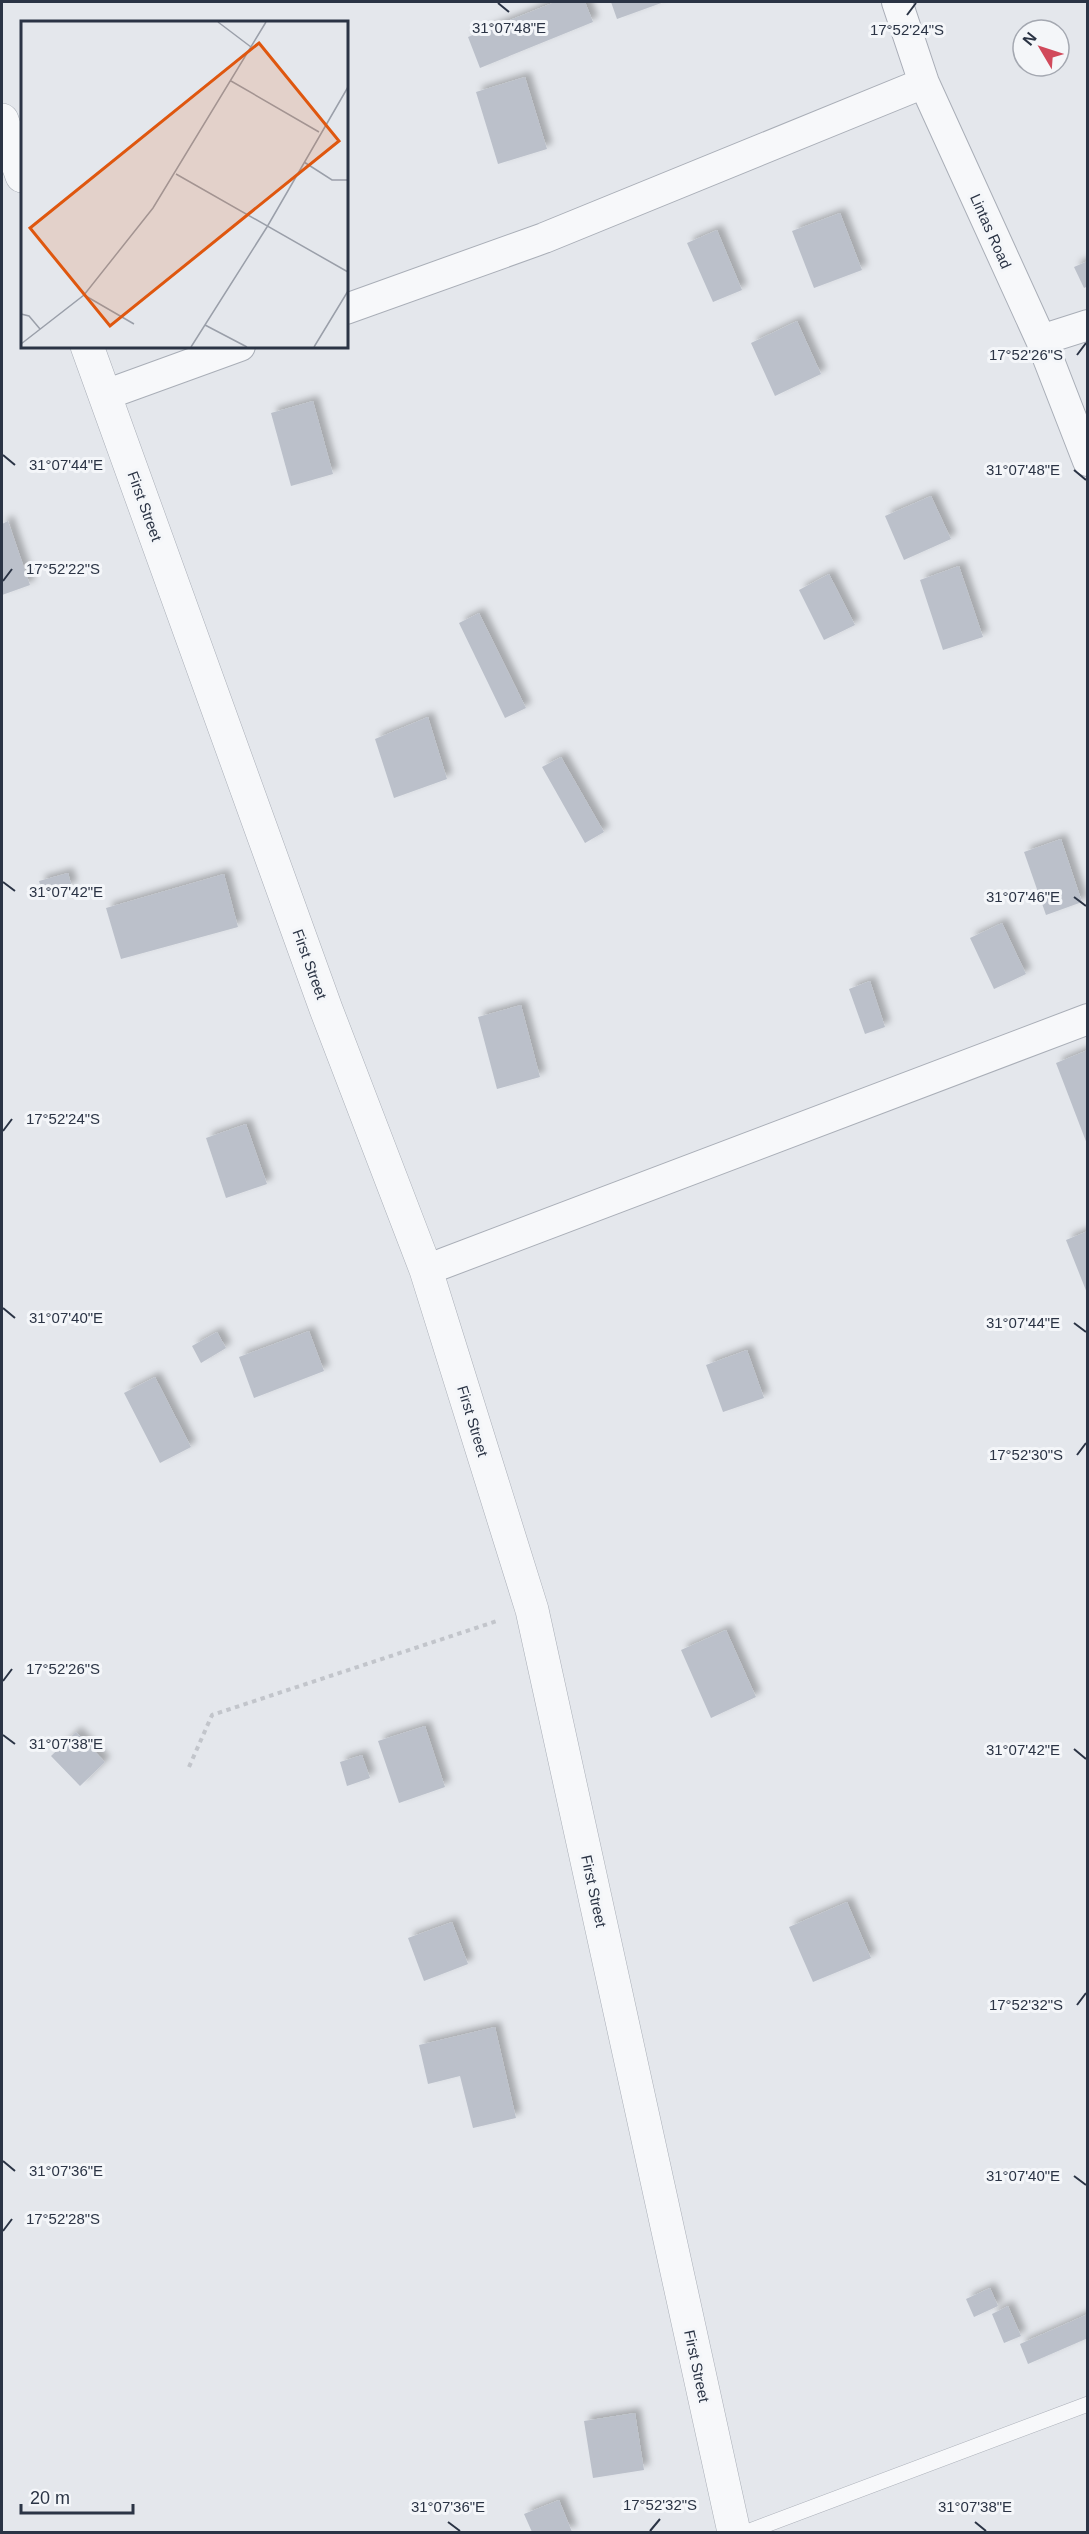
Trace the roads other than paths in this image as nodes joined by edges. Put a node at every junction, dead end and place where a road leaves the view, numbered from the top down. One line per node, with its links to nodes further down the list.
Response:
1 (897, 2): 2 (street, Lintas Road)
2 (924, 83): 5 (street); 7 (street, Lintas Road)
3 (2, 120): 4 (street)
4 (21, 173)
5 (348, 308)
6 (1088, 325): 7 (street)
7 (1041, 340): 11 (street, Lintas Road)
8 (88, 348): 10 (street, First Street)
9 (234, 348): 10 (street)
10 (105, 395): 13 (street, First Street)
11 (1088, 461)
12 (1088, 1019): 13 (street)
13 (426, 1270): 15 (street, First Street)
14 (1088, 2404): 16 (lane)
15 (734, 2532)
16 (747, 2532)

